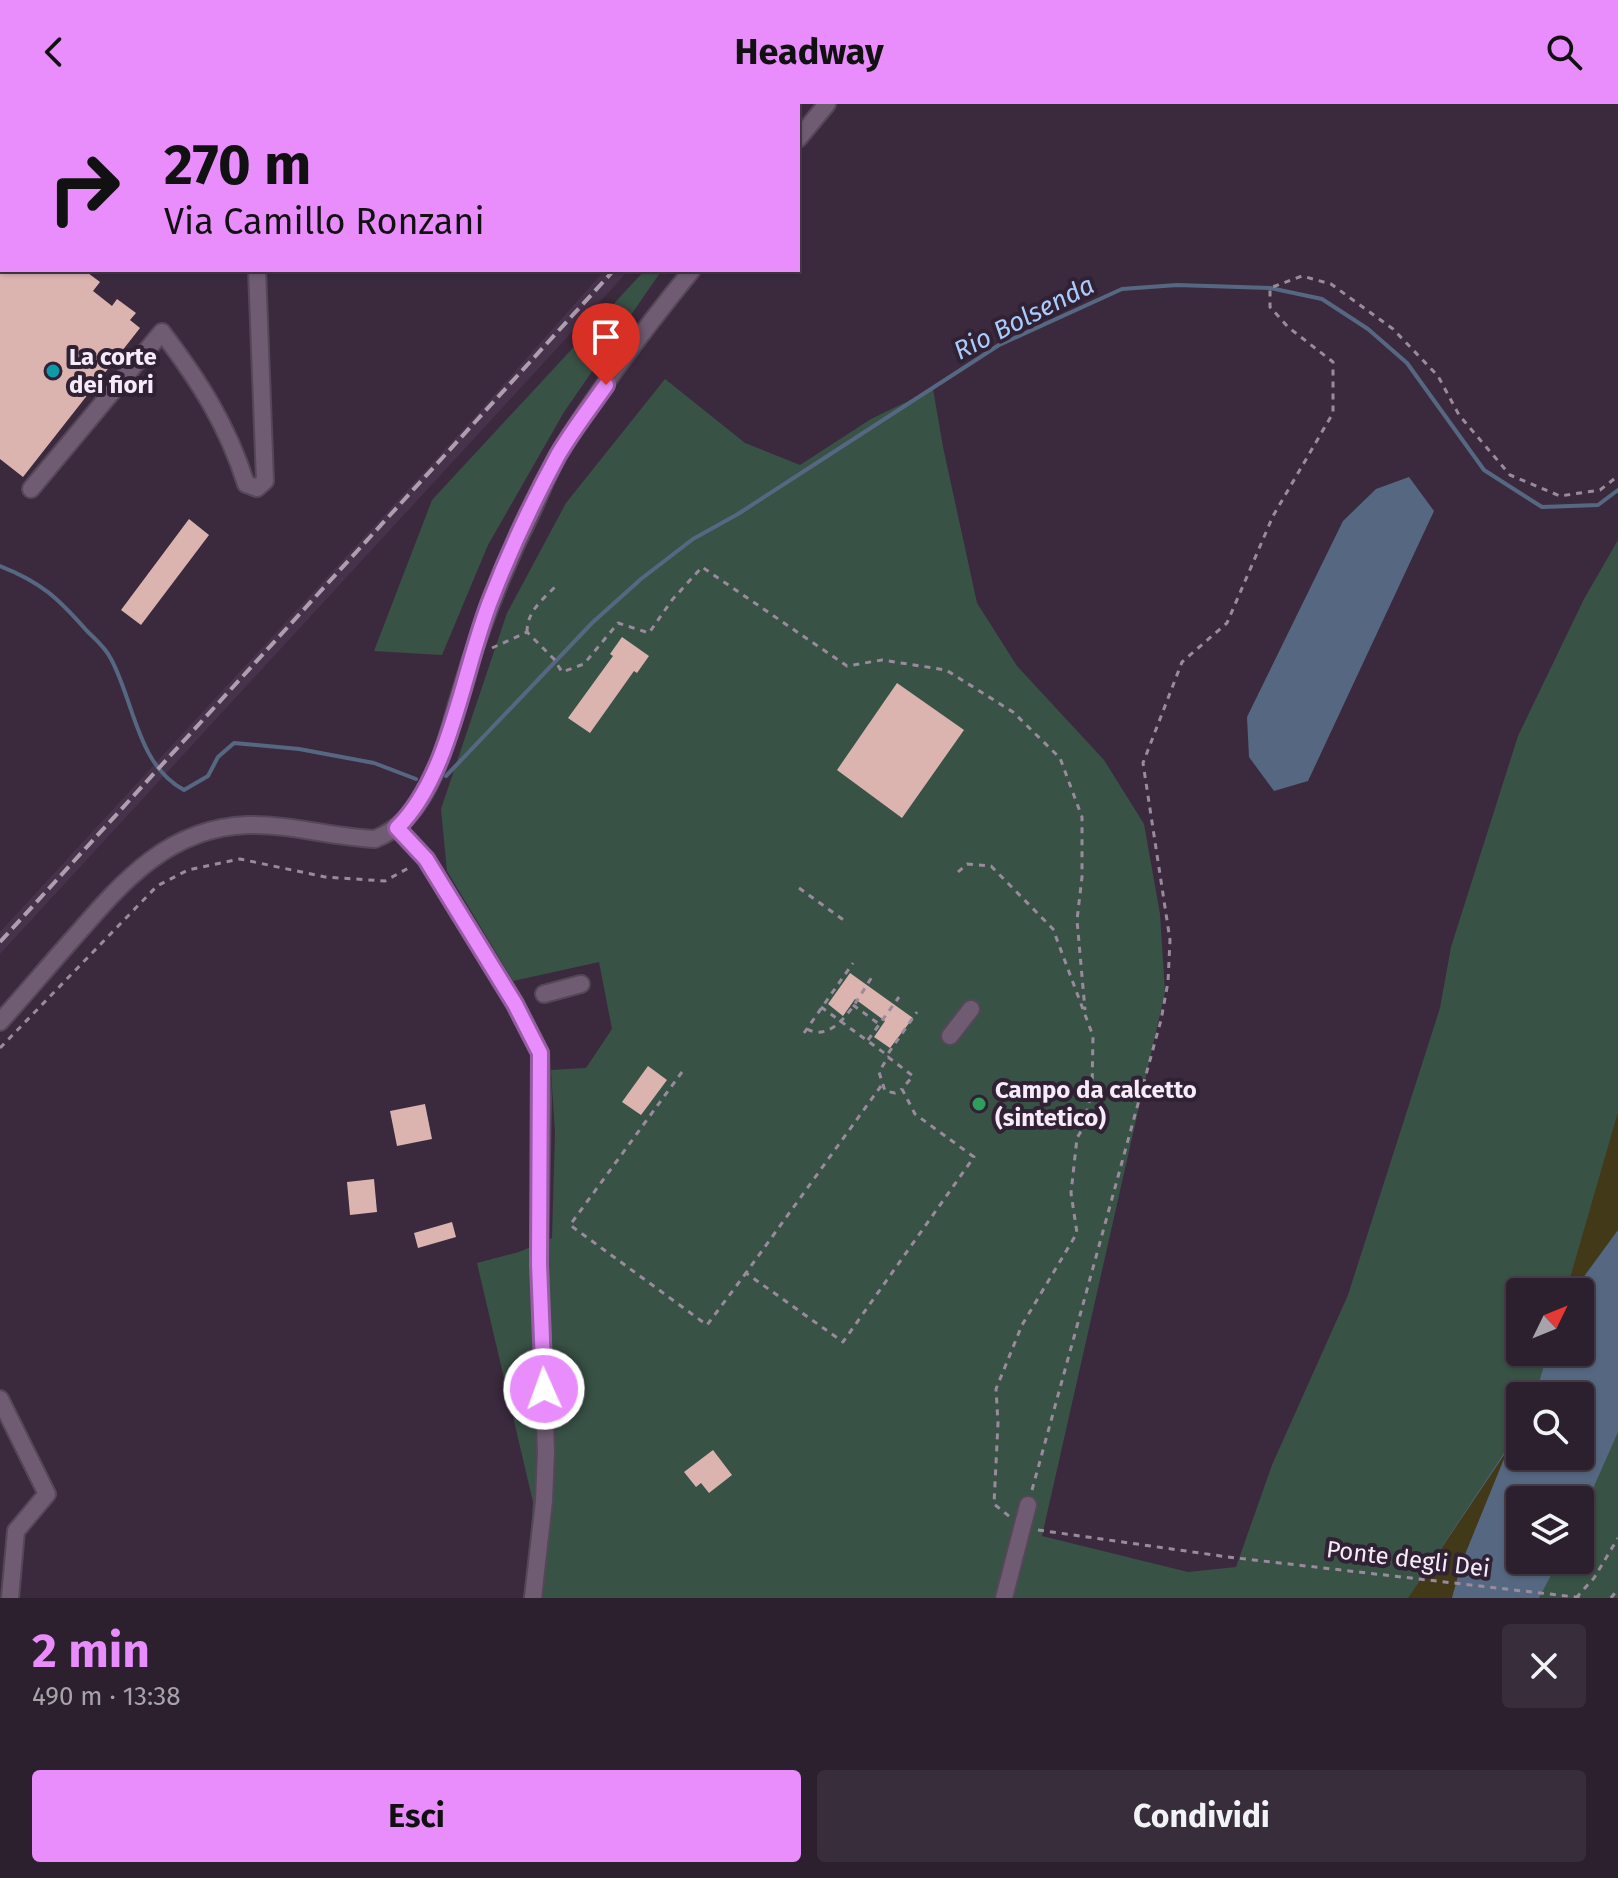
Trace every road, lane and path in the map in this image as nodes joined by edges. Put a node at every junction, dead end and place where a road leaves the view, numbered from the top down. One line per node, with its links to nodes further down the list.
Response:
1 (827, 104): 2 (street)
2 (800, 137)
3 (257, 272): 6 (street)
4 (690, 272): 9 (street)
5 (1618, 476): 37 (path)
6 (31, 489)
7 (555, 587): 8 (path)
8 (527, 632): 9 (path); 23 (path)
9 (471, 659): 10 (street)
10 (397, 828): 11 (street); 26 (street)
11 (426, 859): 30 (path); 42 (street)
12 (958, 872): 23 (path)
13 (799, 888): 14 (path)
14 (845, 921)
15 (853, 963): 21 (path)
16 (872, 977): 20 (path)
17 (581, 984): 18 (street)
18 (544, 994)
19 (899, 997): 27 (path)
20 (853, 1005): 25 (path); 27 (path)
21 (821, 1007): 25 (path); 25 (path)
22 (971, 1009): 28 (street)
23 (1085, 1010): 38 (path)
24 (917, 1012): 31 (path)
25 (841, 1021): 29 (path)
26 (0, 1022)
27 (879, 1024): 29 (path)
28 (950, 1036)
29 (867, 1041): 31 (path)
30 (0, 1048)
31 (887, 1056): 33 (path); 34 (path)
32 (682, 1072): 35 (path)
33 (881, 1086): 34 (path); 35 (path)
34 (902, 1089): 35 (path)
35 (746, 1273)
36 (0, 1399): 41 (street)
37 (1028, 1505): 38 (street)
38 (1023, 1527): 43 (street); 45 (path, Ponte degli Dei, bridge)
39 (1618, 1538): 44 (path)
40 (1618, 1589): 46 (path)
41 (10, 1598)
42 (533, 1598)
43 (1004, 1598)
44 (1576, 1598)
45 (1584, 1598)
46 (1611, 1598)

